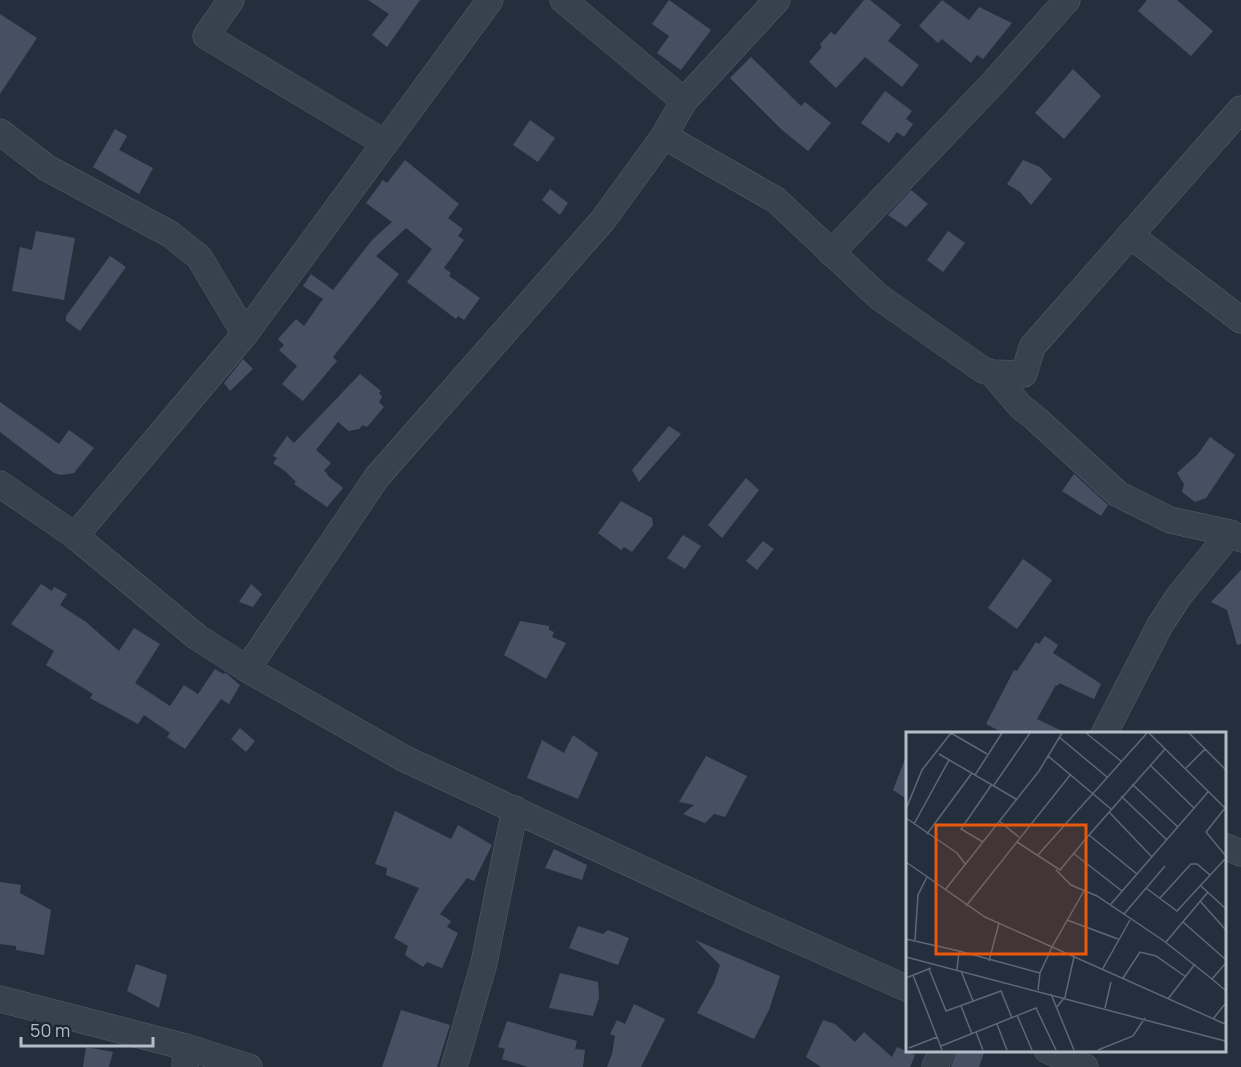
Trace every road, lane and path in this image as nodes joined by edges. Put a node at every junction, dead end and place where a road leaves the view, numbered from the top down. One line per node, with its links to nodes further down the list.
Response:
1 (231, 0): 10 (street)
2 (490, 0): 10 (street)
3 (563, 0): 6 (street)
4 (777, 0): 6 (street)
5 (1067, 0): 12 (street)
6 (684, 100): 9 (street)
7 (1241, 109): 11 (street)
8 (0, 132): 14 (street)
9 (664, 136): 12 (street); 21 (street)
10 (385, 143): 14 (street)
11 (1130, 235): 13 (street); 16 (street)
12 (831, 253): 15 (street)
13 (1241, 320)
14 (246, 334): 19 (street)
15 (992, 373): 16 (street); 17 (street)
16 (1023, 374): 17 (street)
17 (1035, 418): 20 (street)
18 (0, 484): 19 (street)
19 (75, 536): 21 (street)
20 (1235, 536): 22 (street)
21 (247, 669): 23 (street)
22 (1105, 732)
23 (515, 809): 26 (street); 32 (street)
24 (1226, 847): 25 (street)
25 (1241, 853)
26 (906, 988)
27 (0, 999): 30 (street)
28 (941, 1052): 33 (street)
29 (1051, 1052): 34 (street)
30 (186, 1057): 31 (street)
31 (249, 1067)
32 (454, 1067)
33 (935, 1067)
34 (1084, 1067)

